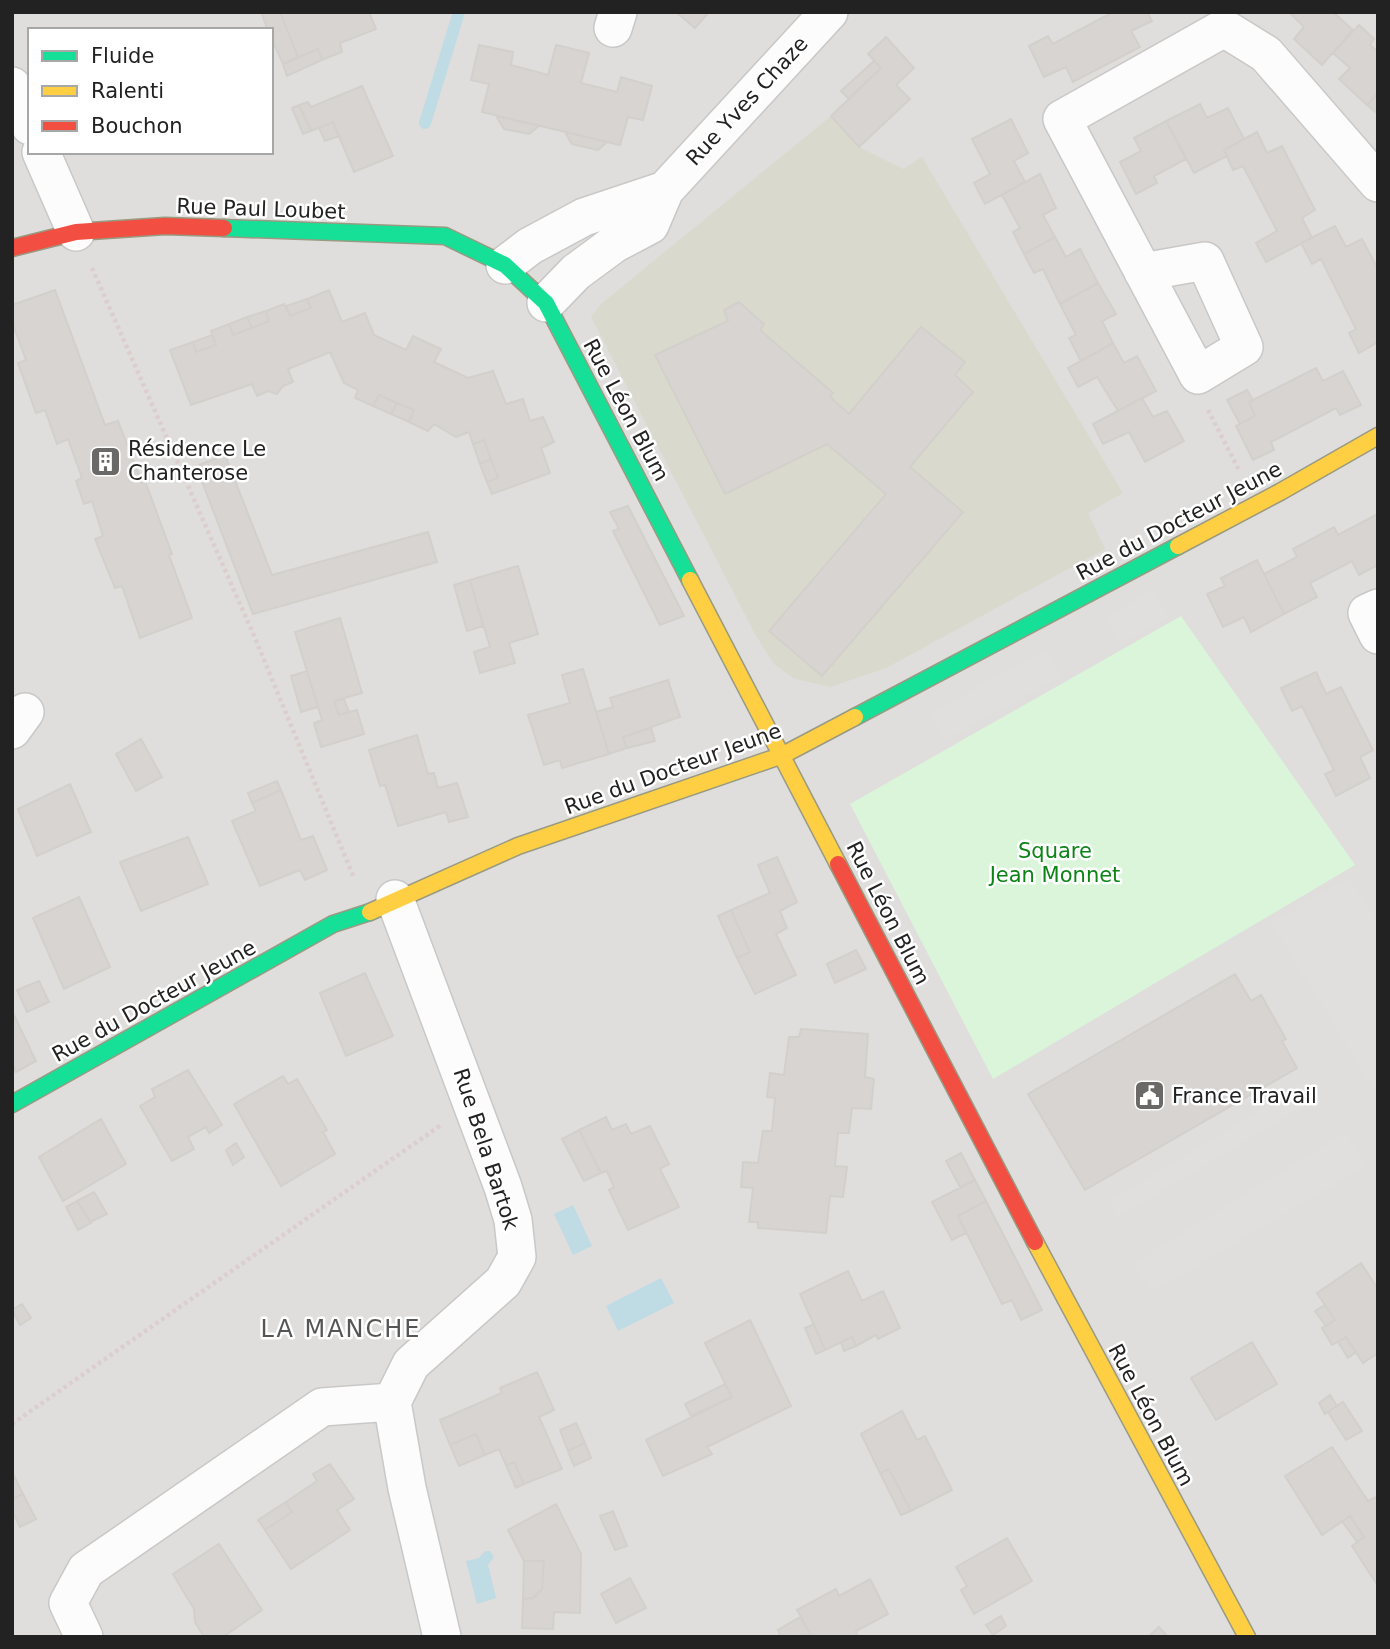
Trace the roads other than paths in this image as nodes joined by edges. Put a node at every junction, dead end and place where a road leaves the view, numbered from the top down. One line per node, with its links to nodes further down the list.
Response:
1 (829, 12): 6 (street, Rue Yves Chaze)
2 (12, 86): 3 (street)
3 (28, 122)
4 (42, 154): 7 (street)
5 (1378, 183): 10 (street)
6 (665, 190): 9 (street, Rue Yves Chaze); 11 (street, Rue Yves Chaze)
7 (76, 232): 8 (street, Rue Paul Loubet); 9 (street, Rue Paul Loubet)
8 (12, 248)
9 (505, 265): 11 (street, Rue Léon Blum)
10 (1143, 272): 10 (street)
11 (546, 303): 15 (street, Rue Léon Blum)
12 (1378, 436): 15 (street, Rue du Docteur Jeune)
13 (1378, 608): 14 (street)
14 (1378, 635)
15 (783, 755): 16 (street, Rue du Docteur Jeune); 19 (street, Rue Léon Blum)
16 (382, 906): 17 (street, Rue du Docteur Jeune); 18 (street, Rue Bela Bartok)
17 (12, 1104)
18 (392, 1402): 21 (street); 22 (street)
19 (1222, 1591): 20 (street, Rue Léon Blum); 23 (street, Rue Léon Blum)
20 (1261, 1628)
21 (84, 1637)
22 (442, 1637)
23 (1247, 1637)

